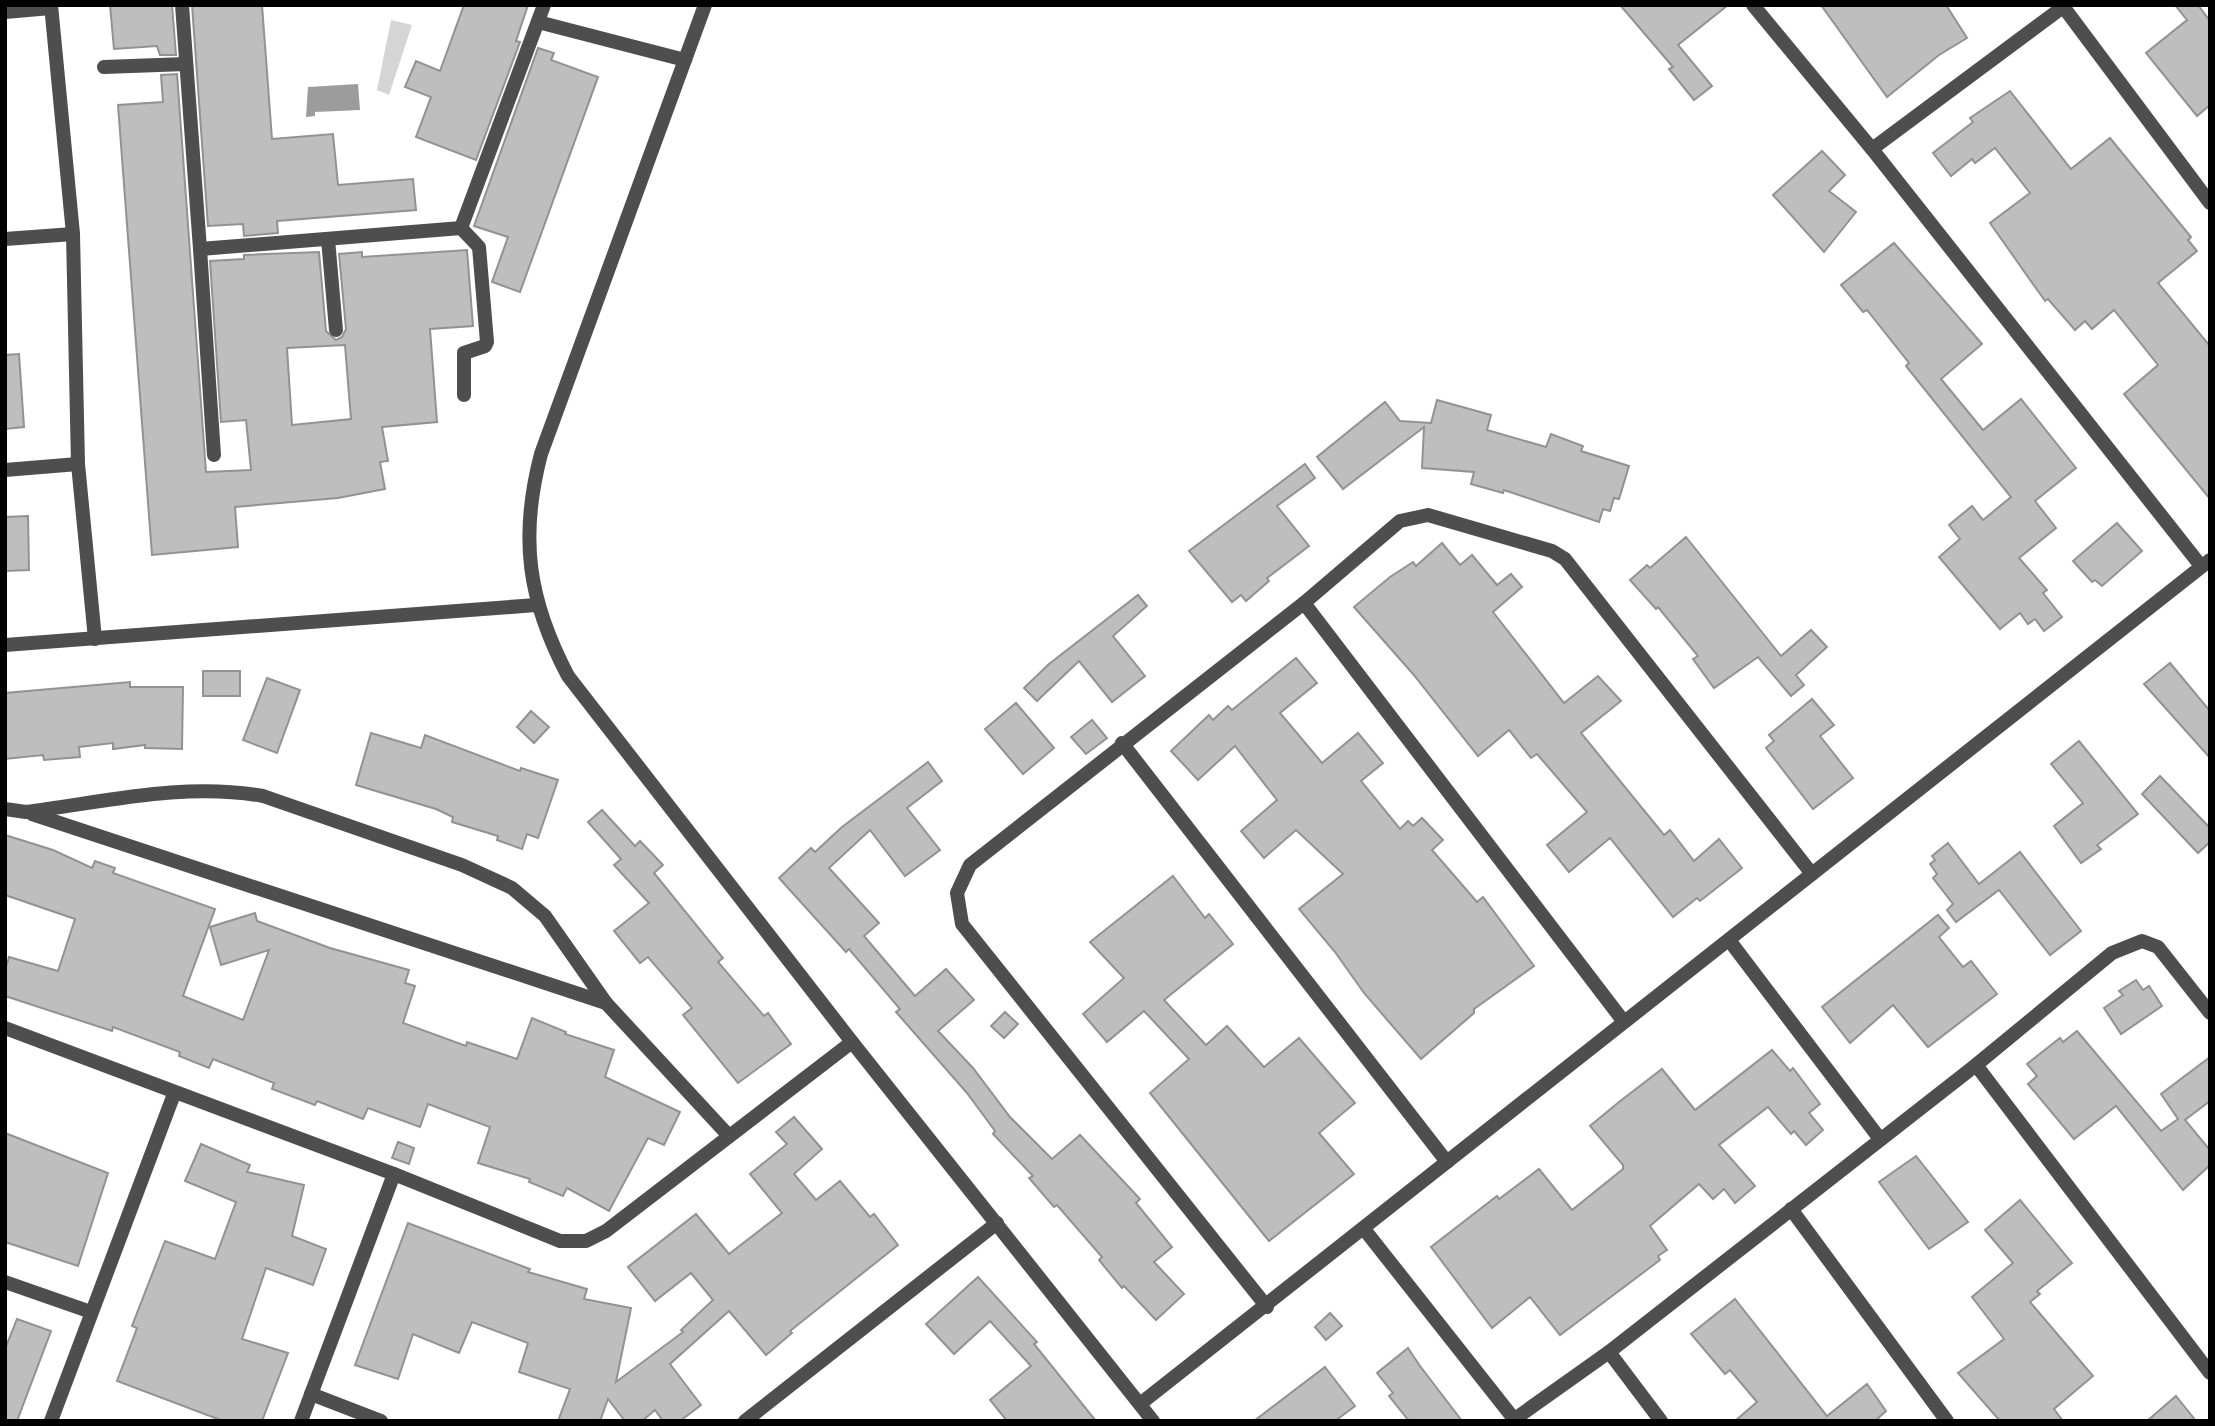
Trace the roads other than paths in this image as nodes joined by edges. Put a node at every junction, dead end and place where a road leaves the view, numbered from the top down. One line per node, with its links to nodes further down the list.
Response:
1 (182, 5): 10 (street)
2 (544, 5): 8 (street)
3 (705, 5): 9 (street)
4 (1753, 5): 12 (street)
5 (51, 6): 7 (street); 15 (street)
6 (2063, 6): 12 (street); 13 (street)
7 (5, 12)
8 (538, 22): 9 (street); 14 (street)
9 (685, 60): 26 (street)
10 (186, 64): 11 (street); 18 (street)
11 (104, 67)
12 (1871, 149): 24 (street)
13 (2210, 203)
14 (461, 228): 17 (street); 20 (street)
15 (73, 234): 16 (street); 22 (street)
16 (5, 239)
17 (328, 239): 18 (street); 19 (street)
18 (200, 248): 21 (street)
19 (336, 331)
20 (464, 395)
21 (214, 454)
22 (78, 464): 23 (street); 27 (street)
23 (5, 470)
24 (2206, 563): 32 (street)
25 (1304, 603): 29 (street); 32 (street); 36 (street)
26 (536, 605): 27 (street); 38 (street)
27 (95, 639): 28 (street)
28 (5, 645)
29 (1122, 743): 43 (street); 49 (street)
30 (5, 810): 31 (street)
31 (26, 812): 34 (street); 34 (street)
32 (1812, 874): 33 (street)
33 (1729, 940): 36 (street); 42 (street)
34 (606, 1003): 41 (street)
35 (2210, 1013): 39 (street)
36 (1624, 1022): 43 (street)
37 (5, 1028): 40 (street)
38 (852, 1042): 41 (street); 46 (street)
39 (1976, 1065): 42 (street); 52 (street)
40 (174, 1094): 44 (street); 50 (street)
41 (729, 1136): 44 (street)
42 (1880, 1139): 45 (street)
43 (1447, 1162): 47 (street)
44 (394, 1174): 53 (street)
45 (1791, 1209): 51 (street); 62 (street)
46 (997, 1223): 54 (street); 59 (street)
47 (1364, 1229): 49 (street); 55 (street)
48 (5, 1282): 50 (street)
49 (1266, 1307): 54 (street)
50 (91, 1312): 56 (street)
51 (1609, 1352): 55 (street); 61 (street)
52 (2210, 1373)
53 (310, 1394): 57 (street); 58 (street)
54 (1140, 1404): 60 (street)
55 (1513, 1420)
56 (51, 1421)
57 (301, 1421)
58 (381, 1421)
59 (745, 1421)
60 (1153, 1421)
61 (1661, 1421)
62 (1947, 1421)

